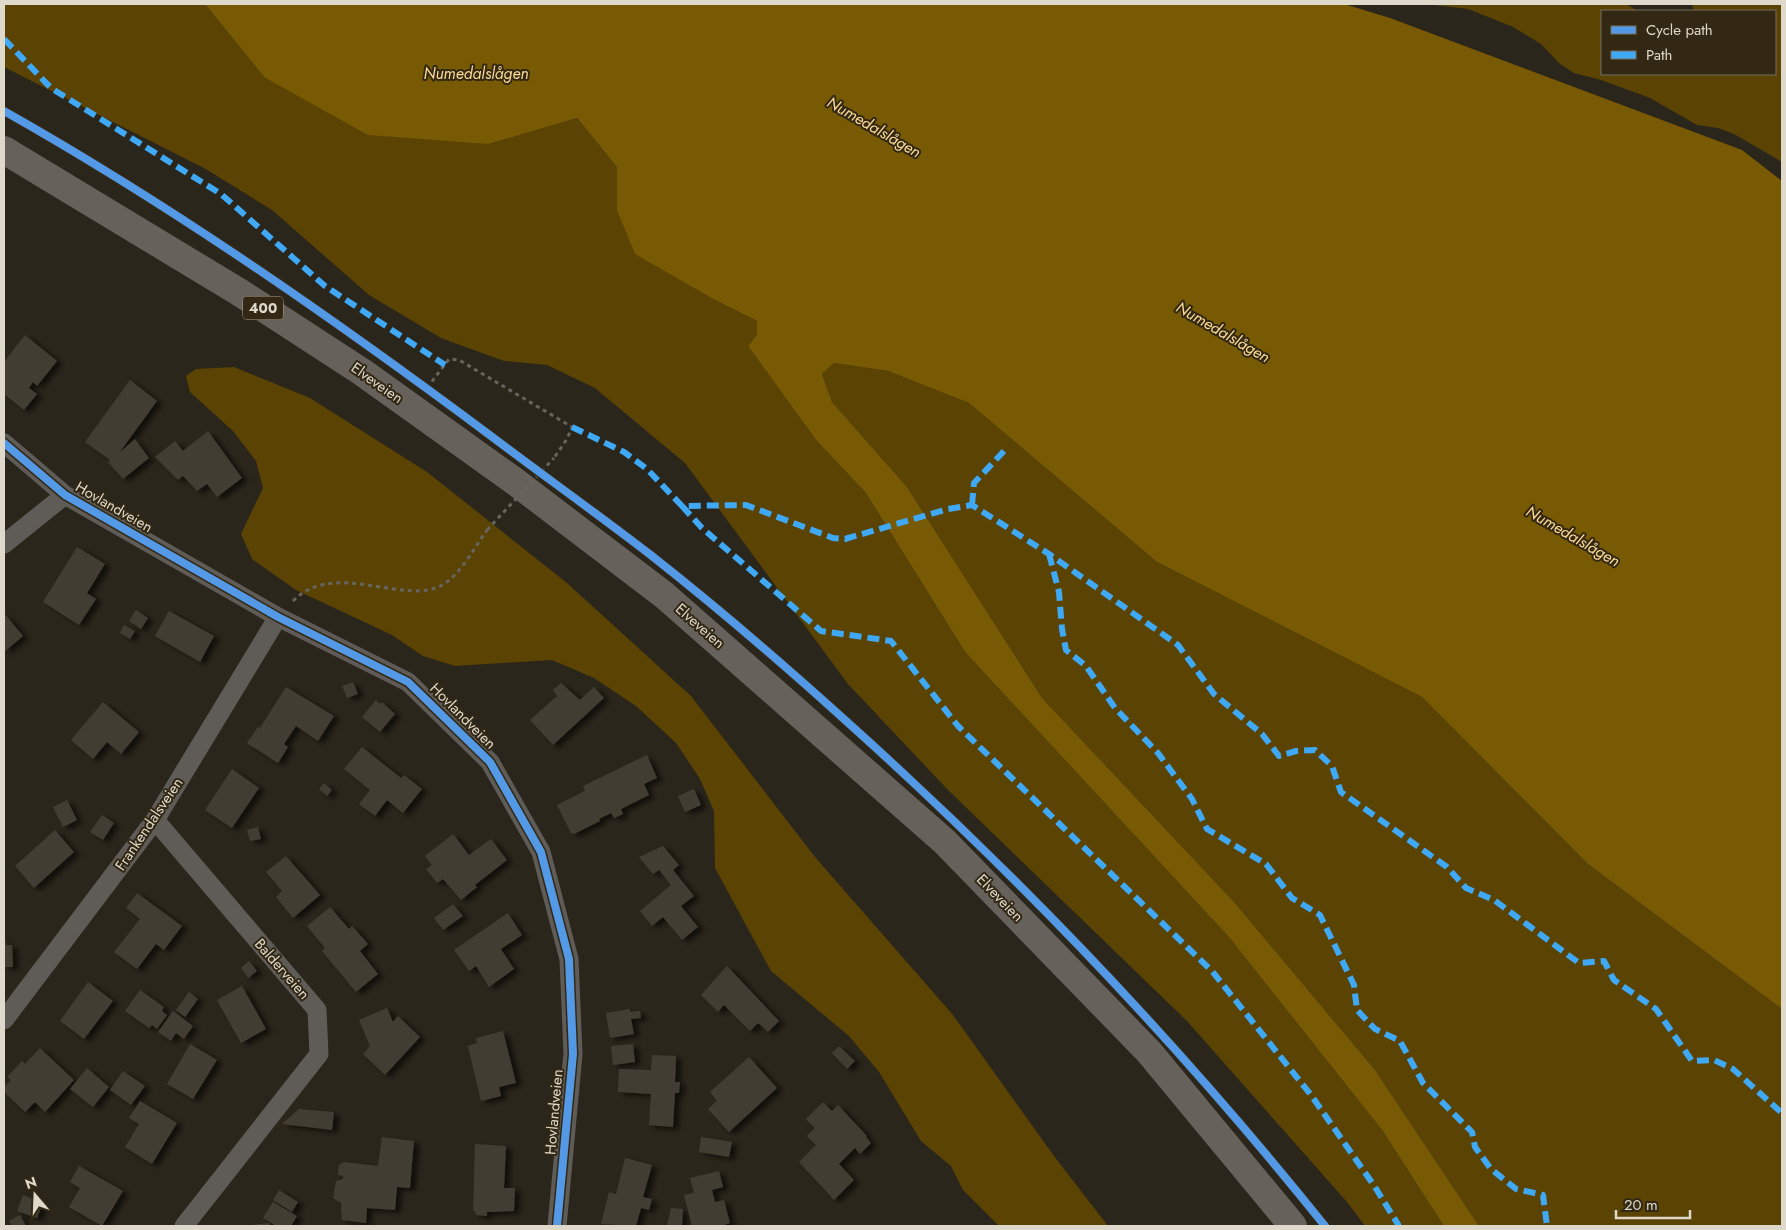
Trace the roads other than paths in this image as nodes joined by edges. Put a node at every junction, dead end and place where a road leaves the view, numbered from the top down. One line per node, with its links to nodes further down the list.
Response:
1 (4, 150): 10 (highway, Elveveien / 400)
2 (4, 444): 3 (street, Hovlandveien)
3 (65, 495): 4 (street); 5 (street, Hovlandveien)
4 (4, 544)
5 (278, 617): 6 (street, Frankendalsveien); 9 (street, Hovlandveien)
6 (154, 820): 7 (street, Frankendalsveien); 8 (street, Balderveien)
7 (4, 1020)
8 (184, 1226)
9 (557, 1226)
10 (1292, 1226)

